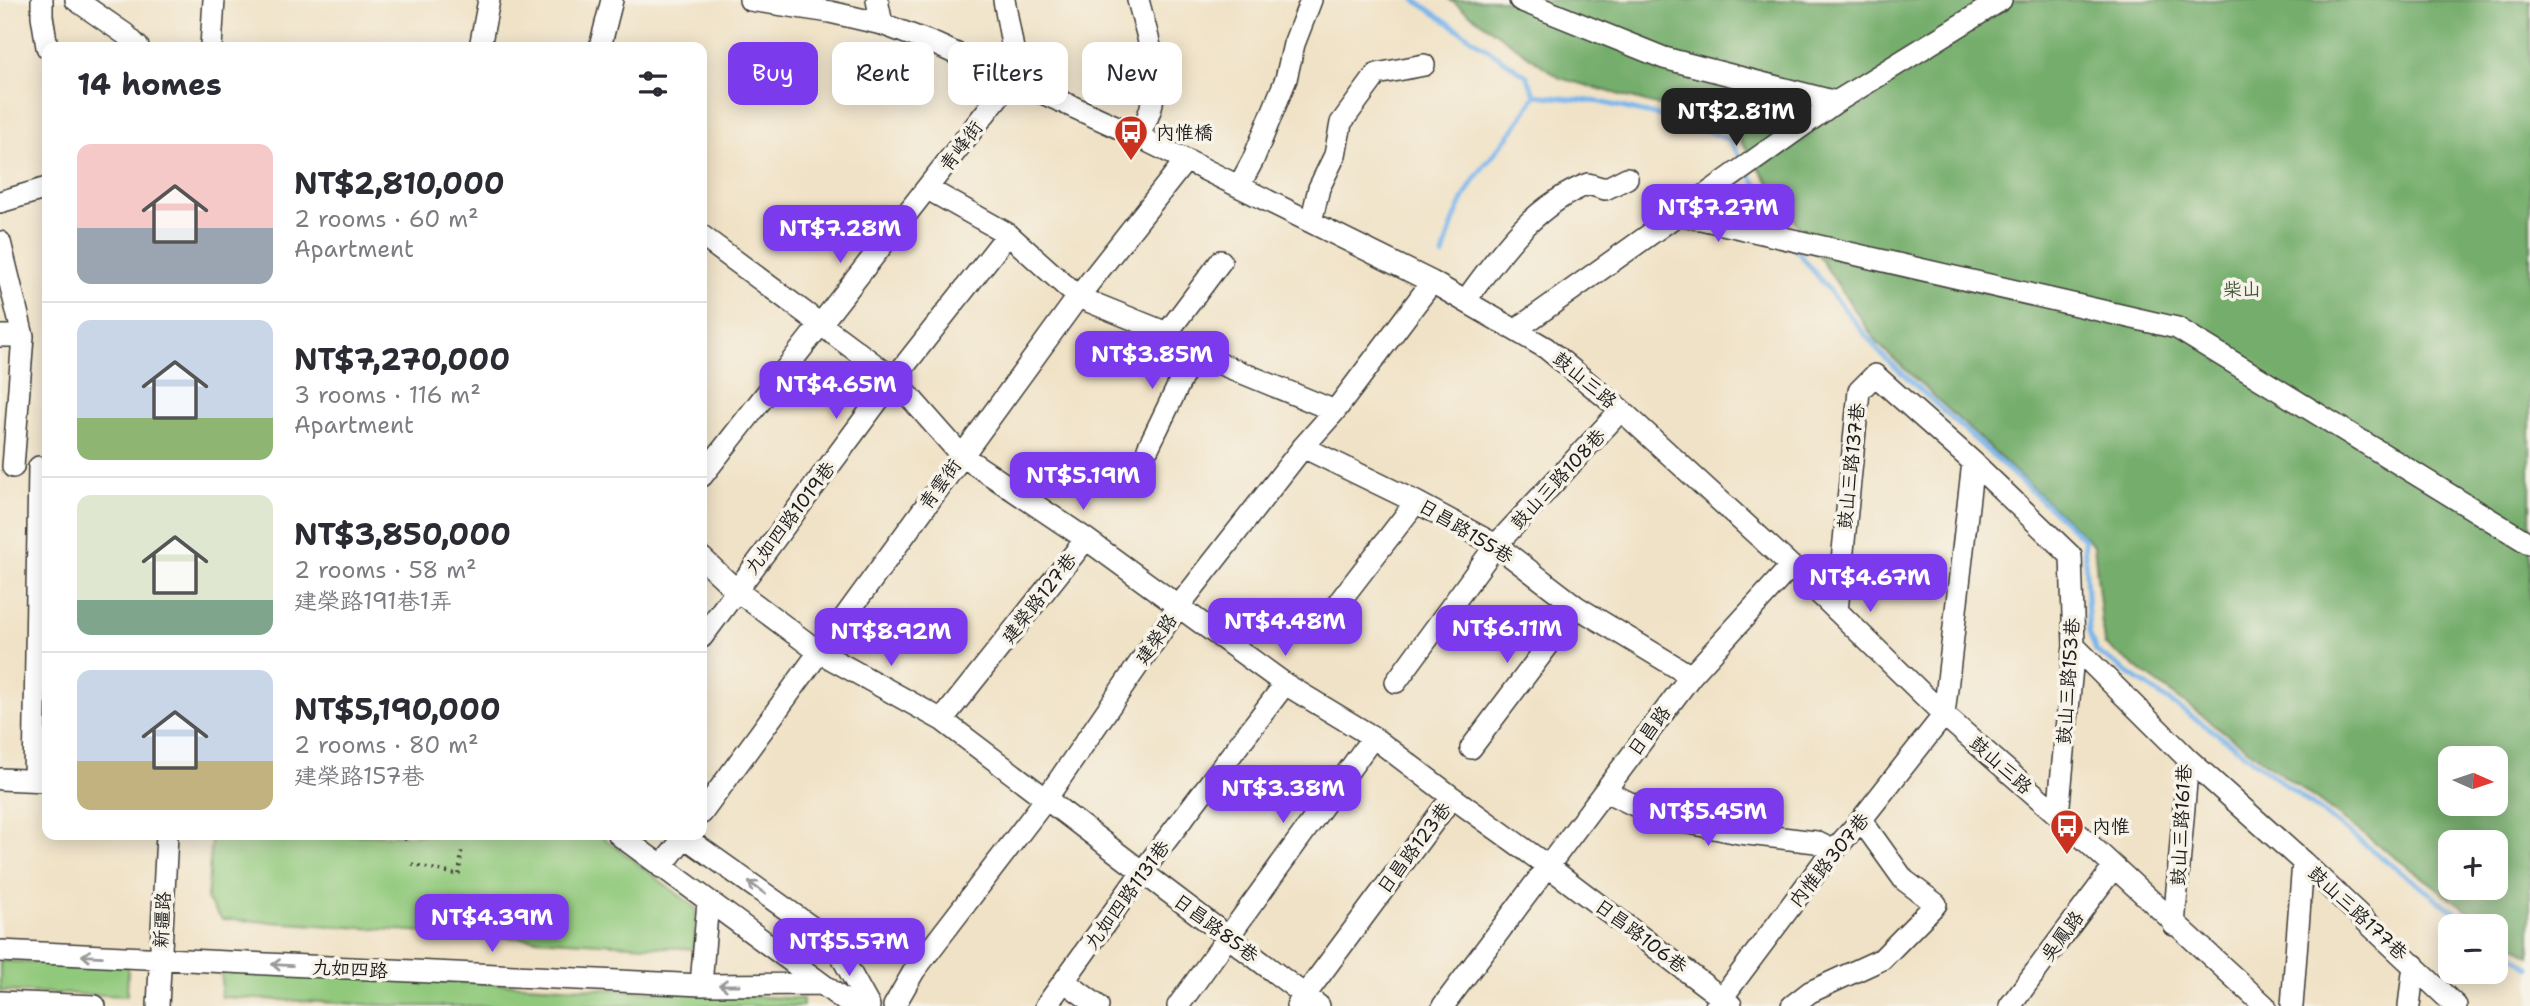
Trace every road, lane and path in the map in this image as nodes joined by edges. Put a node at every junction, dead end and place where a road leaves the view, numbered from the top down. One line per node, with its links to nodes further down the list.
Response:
1 (43, 0): 14 (street)
2 (76, 0): 15 (street)
3 (214, 0): 16 (street)
4 (489, 0): 17 (street)
5 (612, 0): 18 (street)
6 (750, 0): 13 (street, 鼓山三路)
7 (877, 0): 13 (street)
8 (1004, 0): 19 (street)
9 (1138, 0): 25 (street)
10 (1311, 0): 28 (street)
11 (1520, 0): 22 (street)
12 (2001, 0): 22 (street)
13 (882, 24): 20 (street, 鼓山三路)
14 (46, 42)
15 (133, 42)
16 (211, 42)
17 (481, 42)
18 (601, 42)
19 (1010, 42)
20 (948, 50)
21 (1424, 65): 33 (street)
22 (1836, 102): 32 (street)
23 (996, 105): 30 (street, 青峰街)
24 (1068, 105): 25 (street, 鼓山三路)
25 (1137, 136): 26 (street, 鼓山三路)
26 (1186, 160): 28 (street, 鼓山三路); 39 (street, 青雲街)
27 (1628, 178): 40 (street)
28 (1239, 187): 33 (street, 鼓山三路)
29 (42, 189): 31 (street)
30 (928, 189): 34 (street); 41 (street, 青峰街)
31 (0, 202)
32 (1679, 214): 42 (street); 61 (street)
33 (1311, 222): 38 (street, 鼓山三路)
34 (1008, 234): 39 (street); 47 (street, 九如四路1019巷)
35 (707, 240): 41 (street)
36 (0, 242): 45 (street)
37 (1221, 261): 43 (street)
38 (1432, 282): 40 (street, 鼓山三路); 49 (street, 建榮路)
39 (1078, 297): 43 (street); 53 (street, 青雲街)
40 (1465, 301): 42 (street, 鼓山三路)
41 (820, 325): 47 (street); 57 (street, 青峰街)
42 (1517, 329): 50 (street, 鼓山三路)
43 (1167, 333): 46 (street)
44 (0, 336): 45 (street)
45 (23, 336): 48 (street)
46 (1194, 353): 49 (street); 52 (street)
47 (894, 379): 53 (street); 65 (street, 九如四路1019巷)
48 (9, 400): 55 (street)
49 (1335, 411): 51 (street, 建榮路)
50 (1621, 411): 62 (street, 鼓山三路108巷); 64 (street, 鼓山三路)
51 (1303, 447): 59 (street, 日昌路155巷); 66 (street, 建榮路)
52 (1148, 449)
53 (961, 455): 60 (street); 72 (street, 青雲街)
54 (1973, 463): 68 (street, 鼓山三路137巷); 71 (street, 鼓山三路153巷); 76 (street)
55 (6, 467): 56 (street)
56 (42, 467)
57 (707, 470)
58 (42, 490): 82 (street)
59 (1416, 502): 62 (street, 日昌路155巷); 69 (street)
60 (1086, 539): 66 (street); 77 (street, 建榮路127巷)
61 (2530, 544)
62 (1496, 545): 67 (street, 日昌路155巷); 74 (street, 鼓山三路108巷)
63 (707, 563): 65 (street)
64 (1791, 566): 68 (street, 鼓山三路); 73 (street, 日昌路)
65 (736, 590): 70 (street, 九如四路1019巷); 72 (street)
66 (1178, 607): 75 (street); 85 (street, 建榮路)
67 (1577, 607): 73 (street, 日昌路155巷); 79 (street)
68 (1836, 611): 76 (street, 鼓山三路)
69 (1329, 615)
70 (707, 630)
71 (2074, 646): 80 (street, 鼓山三路161巷); 87 (street, 鼓山三路153巷)
72 (819, 652): 77 (street); 86 (street, 青雲街)
73 (1691, 676): 83 (street, 日昌路)
74 (1396, 682)
75 (1285, 684): 78 (street); 100 (street, 九如四路1131巷)
76 (1944, 715): 87 (street, 鼓山三路); 88 (street, 內惟路307巷)
77 (942, 720): 85 (street)
78 (1373, 737): 84 (street); 103 (street)
79 (1471, 748)
80 (2189, 759): 95 (street, 鼓山三路177巷); 102 (street, 鼓山三路161巷)
81 (0, 779): 82 (street)
82 (41, 780)
83 (1605, 791): 94 (street); 98 (street, 日昌路)
84 (1452, 797): 98 (street, 日昌路123巷); 111 (street, 日昌路123巷)
85 (1046, 799): 100 (street, 日昌路85巷); 117 (street, 建榮路)
86 (707, 806)
87 (2058, 815): 99 (street, 鼓山三路)
88 (1861, 820): 94 (street, 內惟路307巷); 122 (street)
89 (167, 840): 105 (street, 新疆路)
90 (626, 840): 97 (street)
91 (680, 840): 97 (street)
92 (691, 840): 116 (street, one-way to 92)
93 (462, 847): 96 (path)
94 (1834, 851): 112 (street, 內惟路307巷)
95 (2303, 862): 106 (street, 鼓山三路177巷); 125 (street)
96 (412, 864)
97 (661, 867): 101 (street)
98 (1549, 867): 112 (street, 日昌路106巷); 121 (street, 日昌路)
99 (2114, 867): 102 (street, 鼓山三路); 123 (street, 吳鳳路)
100 (1142, 872): 103 (street, 日昌路85巷); 107 (street, 九如四路1131巷)
101 (708, 901): 108 (street); 109 (street)
102 (2174, 925): 124 (street, 鼓山三路)
103 (1227, 936): 111 (street, 日昌路85巷); 120 (street)
104 (0, 951): 105 (street, 九如四路, one-way to 104)
105 (160, 960): 109 (street, 九如四路, one-way to 105); 114 (street, 新疆路)
106 (2414, 965): 126 (street, 鼓山三路177巷); 127 (street)
107 (1064, 981): 118 (street, 九如四路1131巷); 119 (street)
108 (822, 984): 109 (street, 九如四路, one-way to 109); 115 (street)
109 (701, 985)
110 (0, 1002): 113 (street)
111 (1307, 1003)
112 (1723, 1003)
113 (95, 1006)
114 (158, 1006)
115 (852, 1006)
116 (869, 1006)
117 (894, 1006)
118 (1046, 1006)
119 (1098, 1006)
120 (1178, 1006)
121 (1443, 1006)
122 (1791, 1006)
123 (2010, 1006)
124 (2265, 1006)
125 (2292, 1006)
126 (2409, 1006)
127 (2456, 1006)

